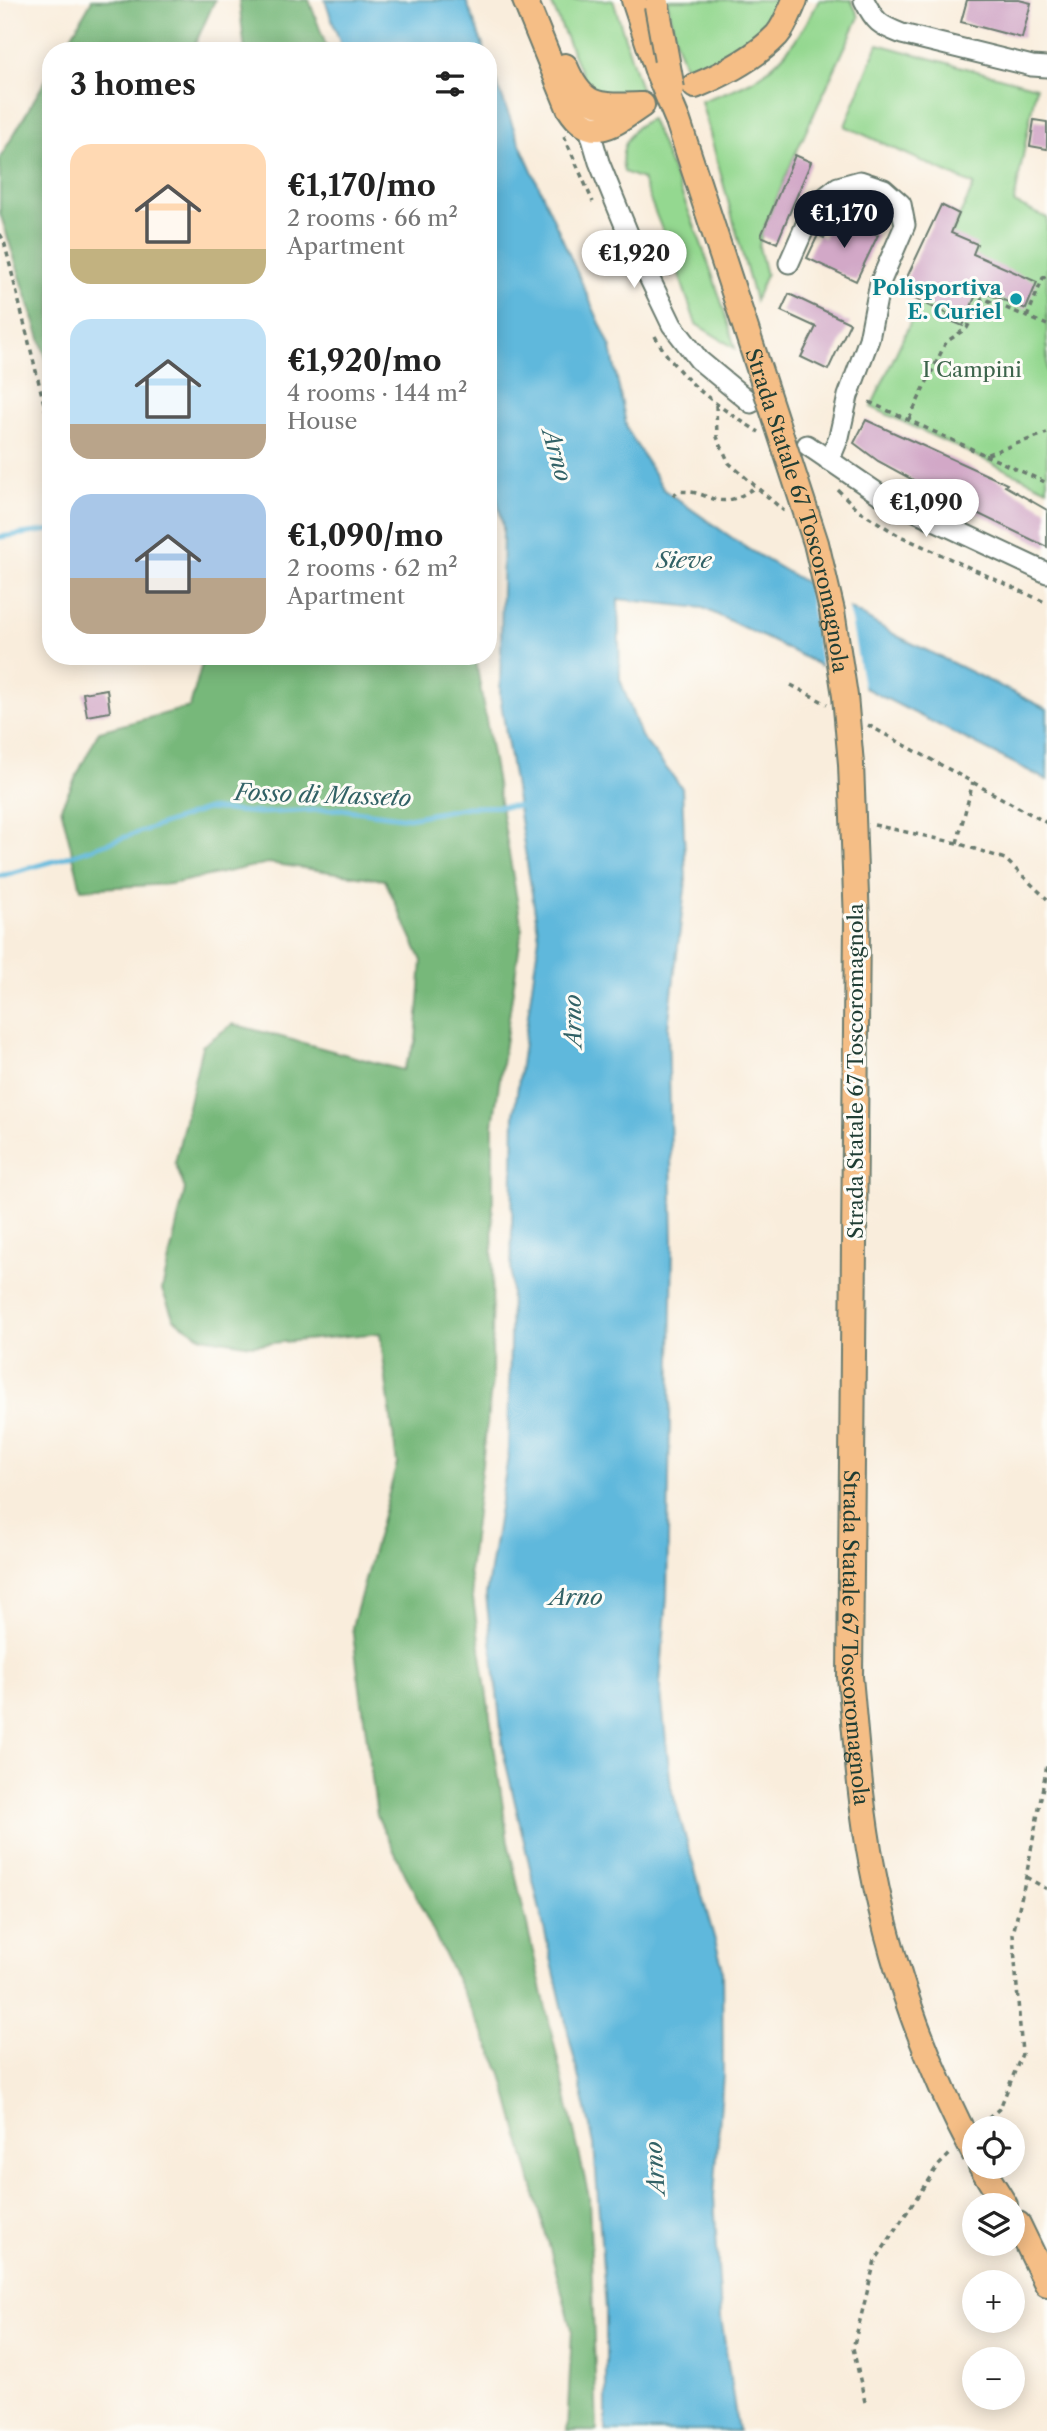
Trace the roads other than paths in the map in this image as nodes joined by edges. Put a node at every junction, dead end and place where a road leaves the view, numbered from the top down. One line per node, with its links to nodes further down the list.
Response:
1 (525, 0): 9 (main road)
2 (537, 0): 8 (main road)
3 (796, 0): 7 (main road)
4 (864, 0): 6 (street)
5 (643, 3): 15 (main road, Strada Statale 67 Toscoromagnola, bridge)
6 (1047, 67)
7 (695, 86)
8 (603, 106): 9 (street); 9 (main road)
9 (589, 128): 11 (street)
10 (789, 263): 13 (street)
11 (751, 403)
12 (807, 445): 13 (street)
13 (829, 461): 14 (street)
14 (1047, 573)
15 (962, 2143)
16 (1025, 2231): 19 (main road)
17 (1025, 2235): 20 (main road)
18 (1025, 2241): 21 (main road)
19 (1047, 2258)
20 (1047, 2270)
21 (1047, 2284)

